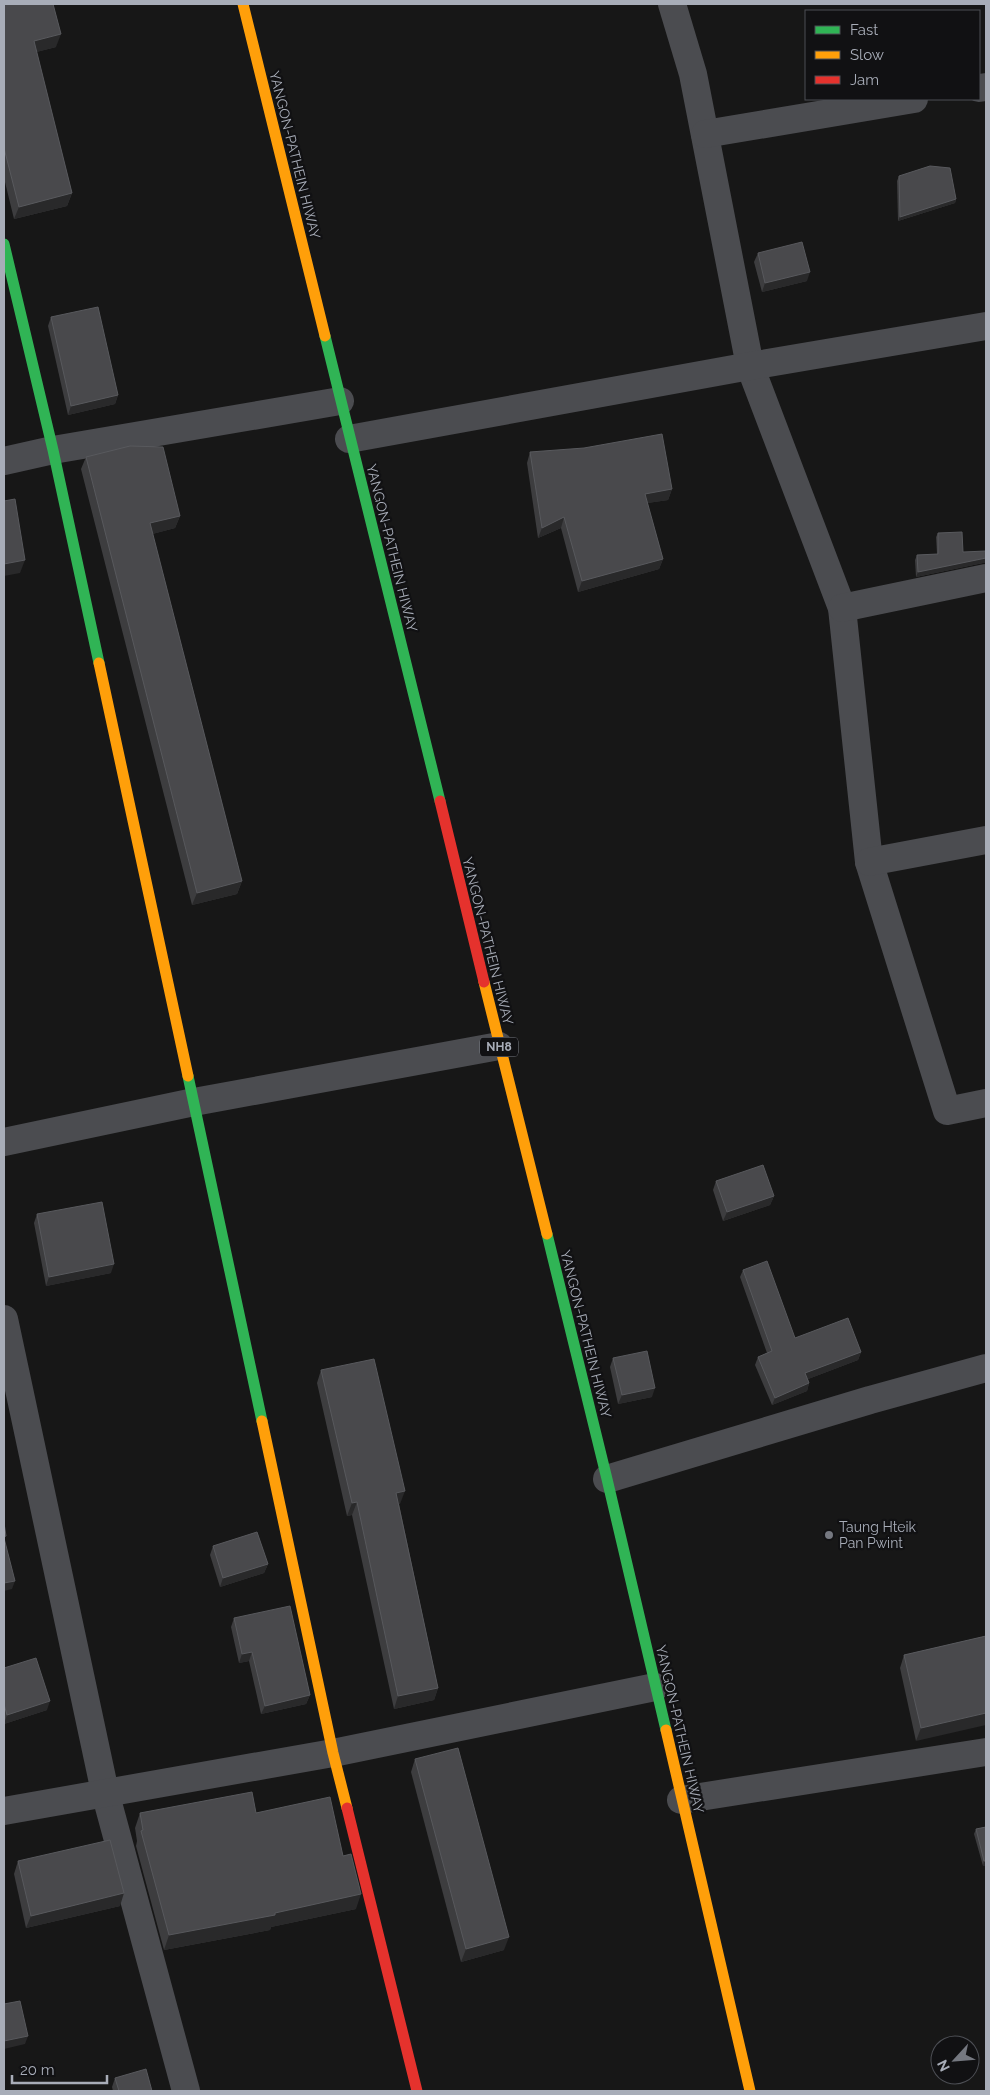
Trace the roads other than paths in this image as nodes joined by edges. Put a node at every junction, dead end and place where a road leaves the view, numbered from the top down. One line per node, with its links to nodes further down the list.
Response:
1 (243, 4): 8 (main road, YANGON-PATHEIN HIWAY / NH8)
2 (672, 4): 4 (street)
3 (908, 100): 4 (street)
4 (705, 134): 7 (street)
5 (4, 244): 10 (main road)
6 (986, 326): 7 (street)
7 (750, 366): 9 (street); 13 (street)
8 (340, 401): 9 (main road, YANGON-PATHEIN HIWAY / NH8); 10 (street)
9 (350, 439): 16 (main road, YANGON-PATHEIN HIWAY / NH8)
10 (53, 450): 11 (street); 17 (main road)
11 (4, 461)
12 (986, 578): 13 (street)
13 (842, 608): 15 (street)
14 (986, 840): 15 (street)
15 (869, 862): 18 (street)
16 (498, 1046): 17 (street); 22 (main road, YANGON-PATHEIN HIWAY / NH8)
17 (194, 1102): 19 (street); 25 (main road)
18 (986, 1103)
19 (4, 1142)
20 (4, 1320): 26 (street)
21 (986, 1368): 22 (street)
22 (607, 1478): 23 (main road, YANGON-PATHEIN HIWAY / NH8)
23 (655, 1687): 25 (street); 27 (main road, YANGON-PATHEIN HIWAY / NH8)
24 (986, 1752): 27 (street)
25 (333, 1753): 26 (street); 30 (main road)
26 (105, 1792): 28 (street); 29 (street)
27 (681, 1800): 31 (main road, YANGON-PATHEIN HIWAY / NH8)
28 (4, 1811)
29 (186, 2091)
30 (417, 2091)
31 (750, 2091)

